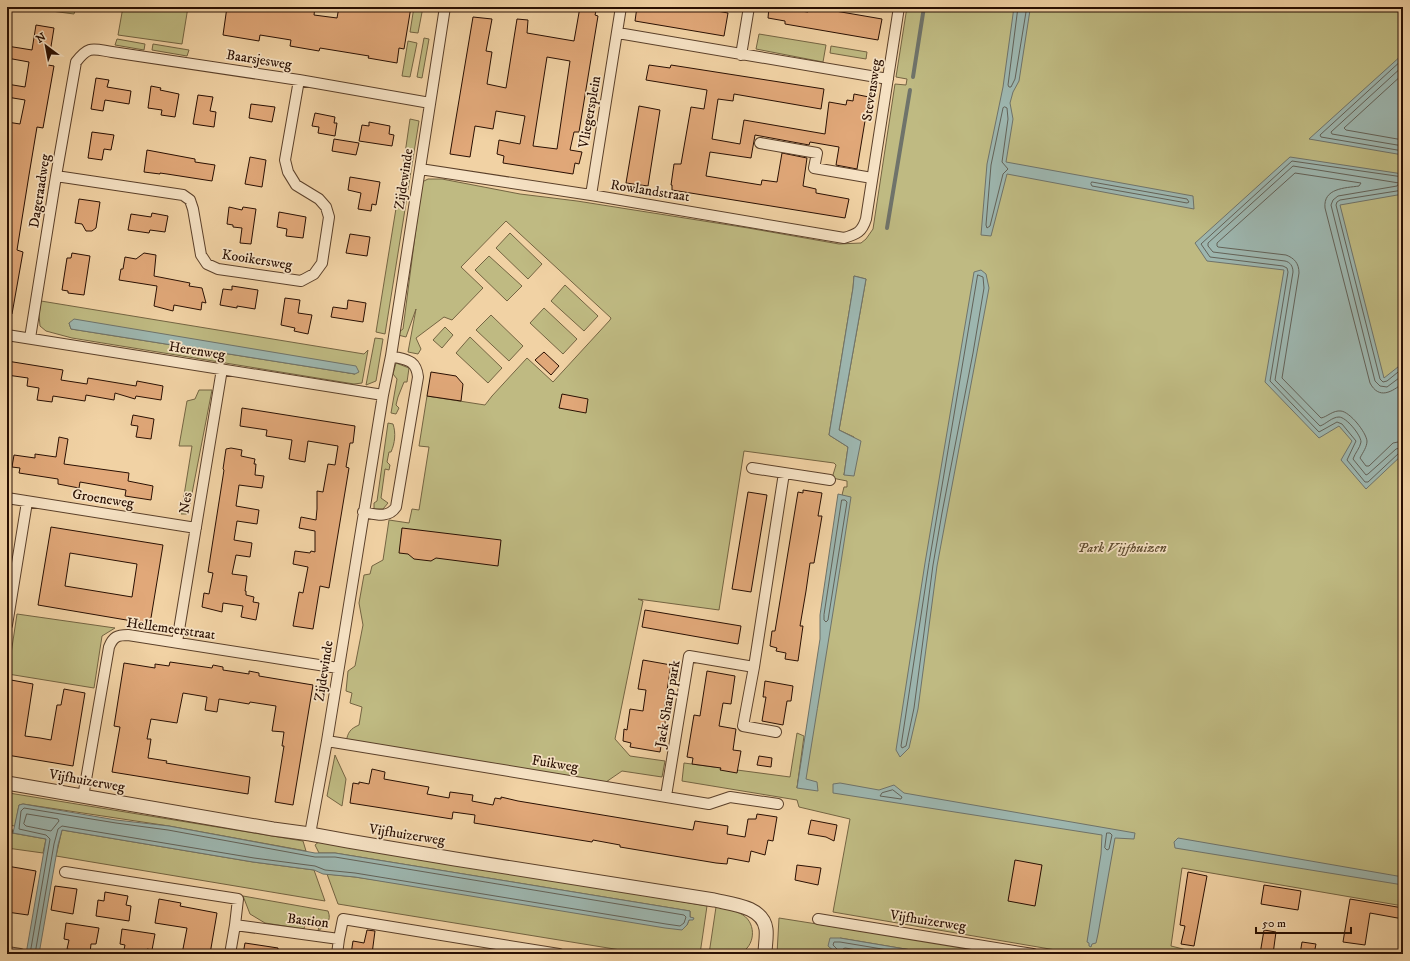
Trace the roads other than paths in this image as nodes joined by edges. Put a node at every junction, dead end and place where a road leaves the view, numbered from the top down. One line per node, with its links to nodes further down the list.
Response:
1 (445, 7): 10 (street, Zijdewinde)
2 (621, 7): 5 (street, Vliegersplein)
3 (749, 7): 7 (street)
4 (900, 7): 8 (street, Stevensweg)
5 (618, 33): 7 (street); 15 (street, Vliegersplein)
6 (84, 52): 9 (street, Baarsjesweg); 13 (street, Dageraadweg)
7 (741, 55): 8 (street)
8 (888, 79): 14 (street, Stevensweg)
9 (299, 80): 10 (street, Baarsjesweg); 13 (street, Kooikersweg)
10 (430, 103): 12 (street, Zijdewinde)
11 (760, 143): 14 (street)
12 (420, 169): 15 (street, Rowlandstraat); 19 (street, Zijdewinde)
13 (56, 176): 18 (street, Dageraadweg)
14 (872, 178): 16 (street, Stevensweg)
15 (590, 195): 16 (street, Rowlandstraat)
16 (866, 219)
17 (7, 335): 18 (street, Herenweg)
18 (30, 338): 20 (street, Herenweg)
19 (391, 356): 21 (street, Zijdewinde); 27 (street)
20 (222, 369): 21 (street, Herenweg); 28 (street, Nes)
21 (382, 395): 27 (street, Zijdewinde)
22 (752, 468): 23 (street)
23 (784, 473): 24 (street); 31 (street)
24 (830, 480)
25 (7, 498): 26 (street, Groeneweg)
26 (27, 502): 28 (street, Groeneweg); 29 (street)
27 (363, 512): 32 (street, Zijdewinde)
28 (196, 528): 30 (street, Nes)
29 (7, 625)
30 (177, 642): 32 (street, Hellemeerstraat); 36 (street, Hellemeerstraat)
31 (754, 666): 33 (street); 37 (street, Jack Sharp park)
32 (338, 668): 34 (street, Zijdewinde)
33 (776, 732)
34 (327, 741): 37 (street, Fuikweg); 39 (street, Zijdewinde)
35 (7, 783): 36 (street, Vijfhuizerweg)
36 (83, 796): 39 (street, Vijfhuizerweg)
37 (666, 796): 38 (street, Fuikweg)
38 (778, 804)
39 (310, 834): 50 (street, Vijfhuizerweg)
40 (65, 872): 42 (street)
41 (818, 919): 51 (street, Vijfhuizerweg)
42 (235, 926): 43 (street, Bastion); 47 (street)
43 (339, 939): 44 (street, Bastion); 48 (street)
44 (517, 950): 49 (street, Bastion)
45 (7, 952): 46 (street)
46 (20, 954)
47 (230, 954)
48 (337, 954)
49 (559, 954)
50 (764, 954)
51 (1033, 954)

